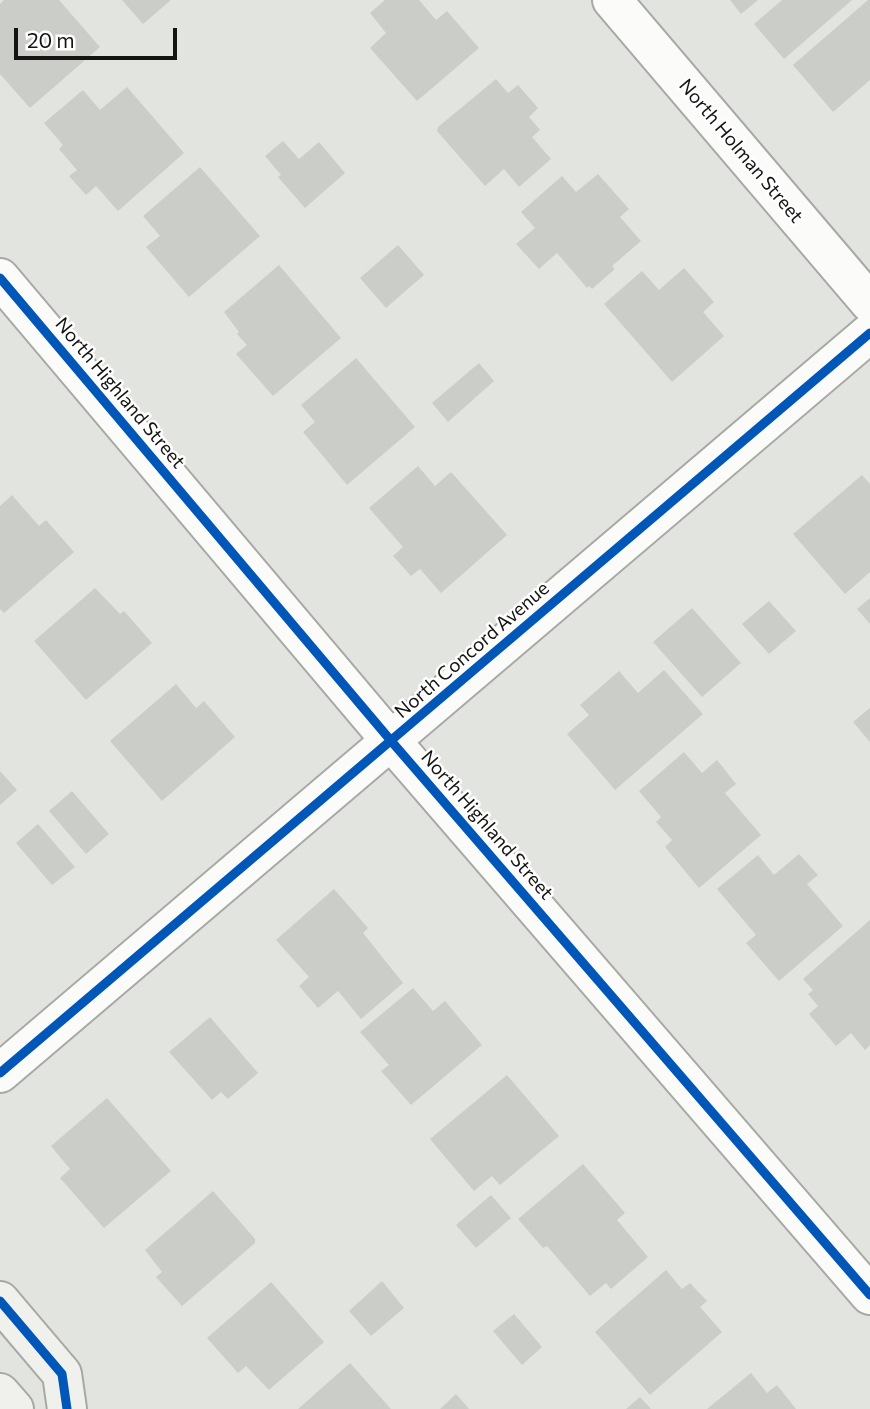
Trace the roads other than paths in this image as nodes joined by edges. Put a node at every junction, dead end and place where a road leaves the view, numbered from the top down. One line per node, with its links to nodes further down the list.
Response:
1 (612, 0): 3 (street, North Holman Street)
2 (0, 278): 5 (street, North Highland Street)
3 (870, 303)
4 (870, 333): 5 (street, North Concord Avenue)
5 (392, 742): 6 (street, North Concord Avenue); 7 (street, North Highland Street)
6 (0, 1073)
7 (870, 1295)
8 (0, 1301): 11 (main road)
9 (0, 1393): 10 (main road)
10 (13, 1409)
11 (67, 1409)

